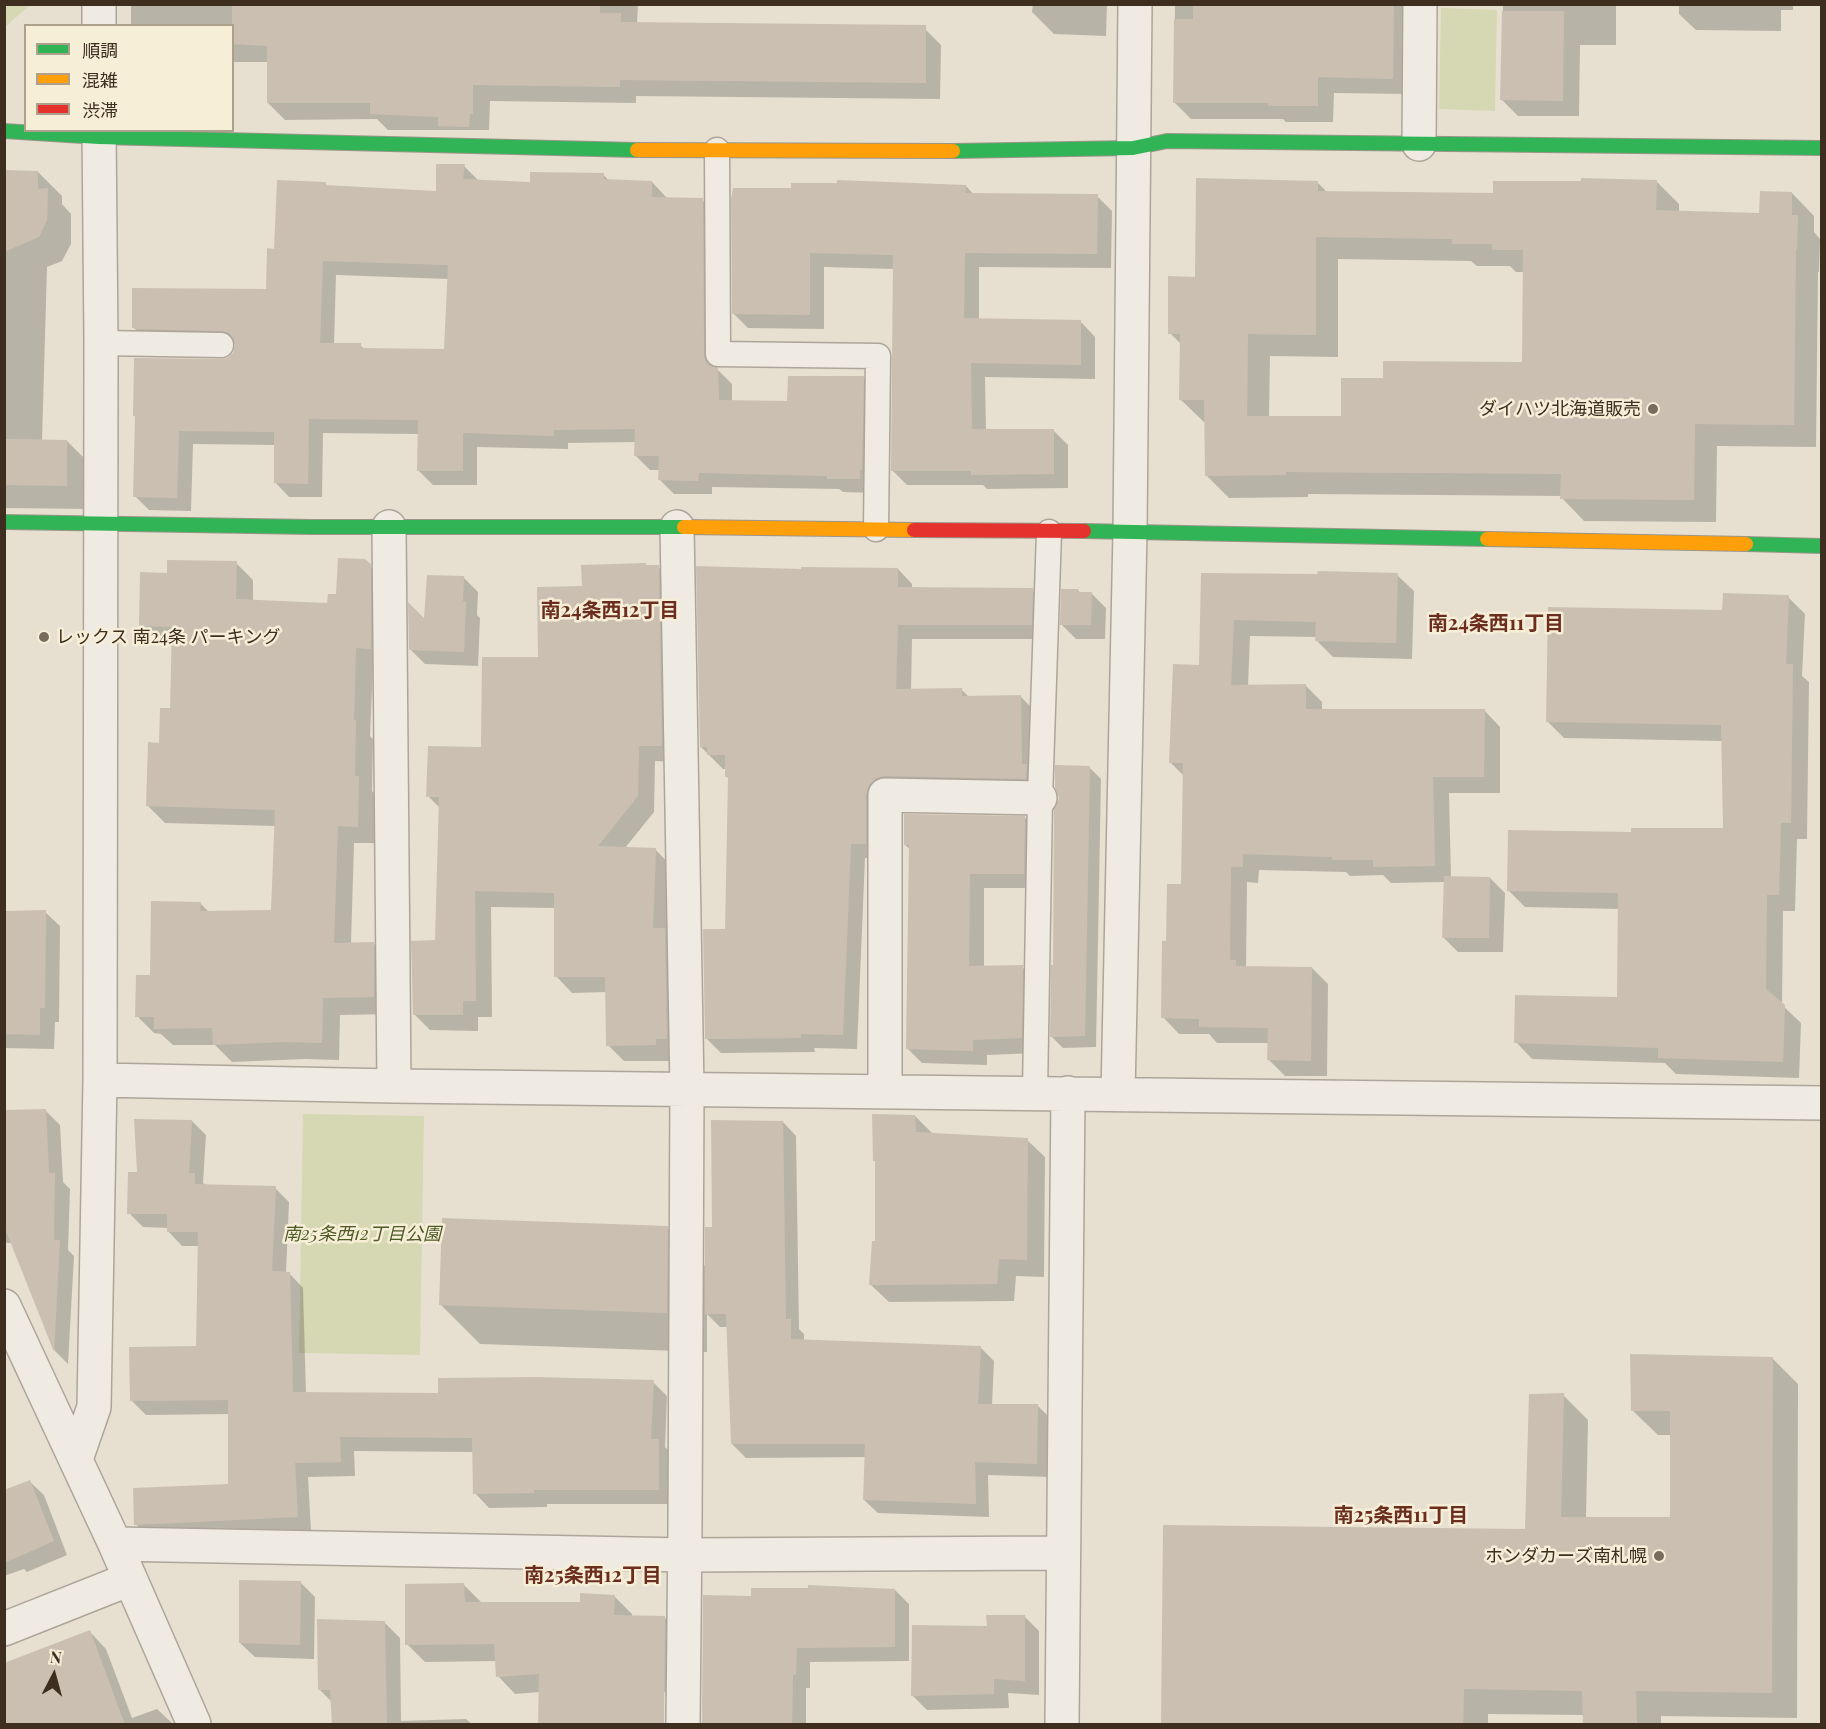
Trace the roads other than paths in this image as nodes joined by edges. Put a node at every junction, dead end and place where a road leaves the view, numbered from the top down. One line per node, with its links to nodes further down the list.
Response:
1 (99, 4): 4 (street)
2 (1135, 4): 10 (street)
3 (1420, 4): 9 (street)
4 (99, 24)
5 (4, 131): 6 (street)
6 (24, 132)
7 (36, 132): 8 (street)
8 (99, 134): 12 (street); 13 (street)
9 (1419, 144): 10 (street); 11 (street)
10 (1133, 148): 12 (street); 21 (street)
11 (1821, 148)
12 (717, 150): 19 (lane)
13 (101, 343): 14 (lane); 16 (street)
14 (221, 345)
15 (4, 522): 16 (street)
16 (101, 523): 17 (street); 24 (street)
17 (389, 527): 18 (street); 25 (street)
18 (677, 527): 19 (street); 26 (street)
19 (876, 529): 20 (street)
20 (1049, 532): 21 (street); 23 (lane)
21 (1130, 532): 22 (street); 30 (street)
22 (1821, 546)
23 (1040, 798): 27 (street); 28 (lane)
24 (100, 1080): 25 (street); 33 (street)
25 (394, 1086): 26 (street)
26 (687, 1089): 27 (street); 36 (street)
27 (885, 1090): 28 (street)
28 (1035, 1092): 29 (street)
29 (1068, 1093): 30 (street); 35 (street)
30 (1119, 1094): 31 (street)
31 (1821, 1102)
32 (4, 1306): 33 (street)
33 (76, 1459): 34 (street)
34 (115, 1544): 36 (street); 37 (street)
35 (1064, 1553): 36 (street); 41 (street)
36 (685, 1555): 40 (street)
37 (130, 1579): 38 (street); 39 (street)
38 (4, 1629)
39 (194, 1725)
40 (683, 1725)
41 (1062, 1725)

